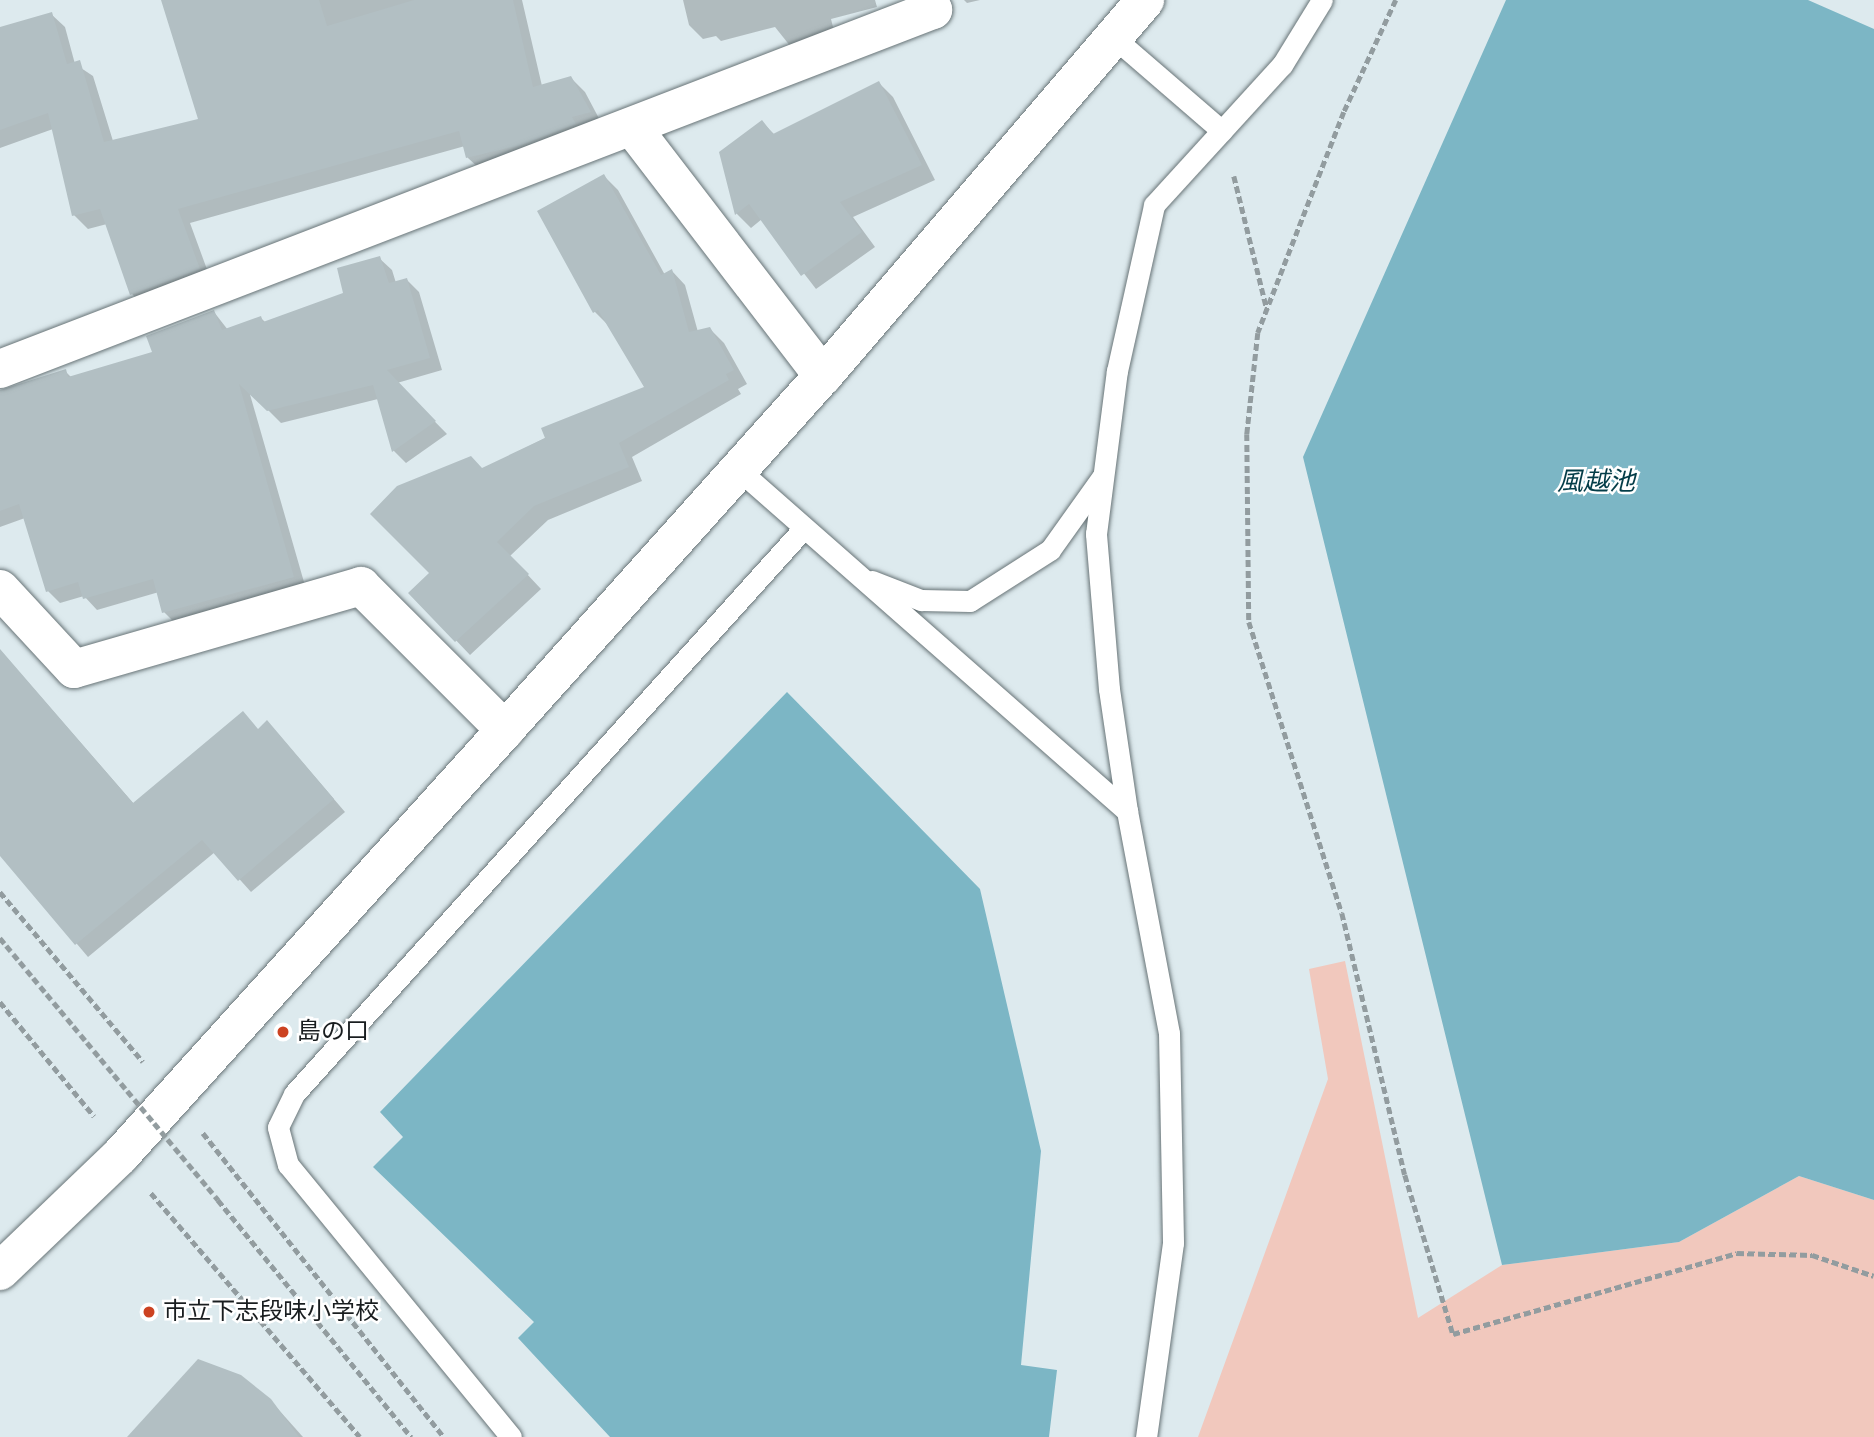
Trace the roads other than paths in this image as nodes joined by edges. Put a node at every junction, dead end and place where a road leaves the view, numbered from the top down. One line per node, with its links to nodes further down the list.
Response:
1 (928, 0): 5 (street)
2 (1145, 0): 4 (street)
3 (1322, 0): 6 (lane)
4 (1112, 36): 6 (lane); 8 (street)
5 (632, 127): 7 (street); 8 (street)
6 (1222, 131): 10 (lane)
7 (0, 369)
8 (823, 376): 9 (street)
9 (740, 470): 11 (lane); 14 (street)
10 (1103, 475): 12 (lane); 15 (lane)
11 (804, 528): 12 (lane); 17 (lane)
12 (858, 576): 15 (lane)
13 (0, 589): 14 (street)
14 (506, 730): 16 (street)
15 (1127, 811): 18 (lane)
16 (0, 1271)
17 (511, 1437)
18 (1146, 1437)

